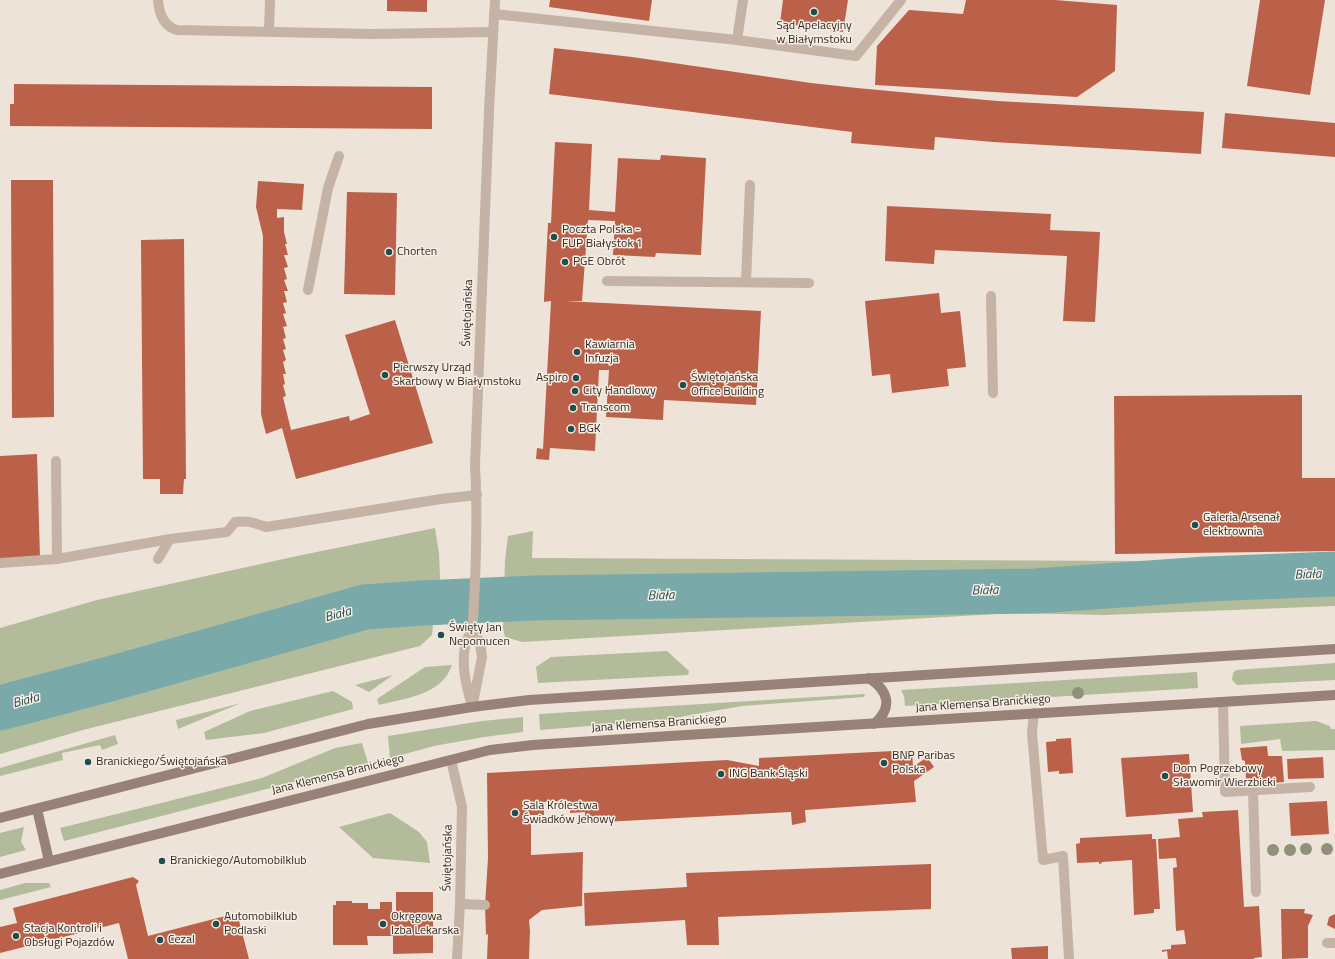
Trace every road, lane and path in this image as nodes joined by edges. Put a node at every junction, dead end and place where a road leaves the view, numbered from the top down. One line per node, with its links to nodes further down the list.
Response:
1 (158, 0): 7 (street)
2 (270, 0): 7 (street)
3 (495, 0): 6 (street, Świętojańska)
4 (743, 0): 9 (street)
5 (901, 0): 9 (street)
6 (494, 14): 8 (street, Świętojańska); 9 (street)
7 (269, 32): 8 (street)
8 (493, 32): 19 (street, Świętojańska)
9 (737, 40)
10 (339, 156): 15 (street)
11 (750, 185): 13 (street)
12 (607, 281): 13 (street)
13 (746, 282): 14 (street)
14 (809, 283)
15 (308, 290)
16 (991, 296): 17 (street)
17 (993, 393)
18 (56, 461): 21 (street)
19 (477, 495): 20 (street); 24 (street, Świętojańska)
20 (170, 539): 21 (street); 22 (street)
21 (57, 559): 23 (street)
22 (158, 559)
23 (0, 563)
24 (473, 627): 29 (street, Świętojańska); 29 (street, Świętojańska)
25 (1335, 649): 26 (main road)
26 (869, 678): 29 (main road); 31 (main road)
27 (1335, 695): 28 (main road, Jana Klemensa Branickiego)
28 (1223, 702): 30 (main road, Jana Klemensa Branickiego); 34 (street)
29 (472, 707): 35 (main road)
30 (1034, 713): 31 (main road, Jana Klemensa Branickiego); 43 (street)
31 (874, 724): 32 (main road, Jana Klemensa Branickiego)
32 (451, 760): 37 (main road, Jana Klemensa Branickiego); 40 (street, Świętojańska)
33 (1310, 787): 34 (street)
34 (1253, 790): 39 (street)
35 (37, 808): 36 (main road); 37 (main road)
36 (0, 818)
37 (49, 861): 38 (main road, Jana Klemensa Branickiego)
38 (0, 874)
39 (1256, 892)
40 (460, 904): 41 (street); 42 (street, Świętojańska)
41 (485, 905)
42 (457, 959)
43 (1069, 959)

